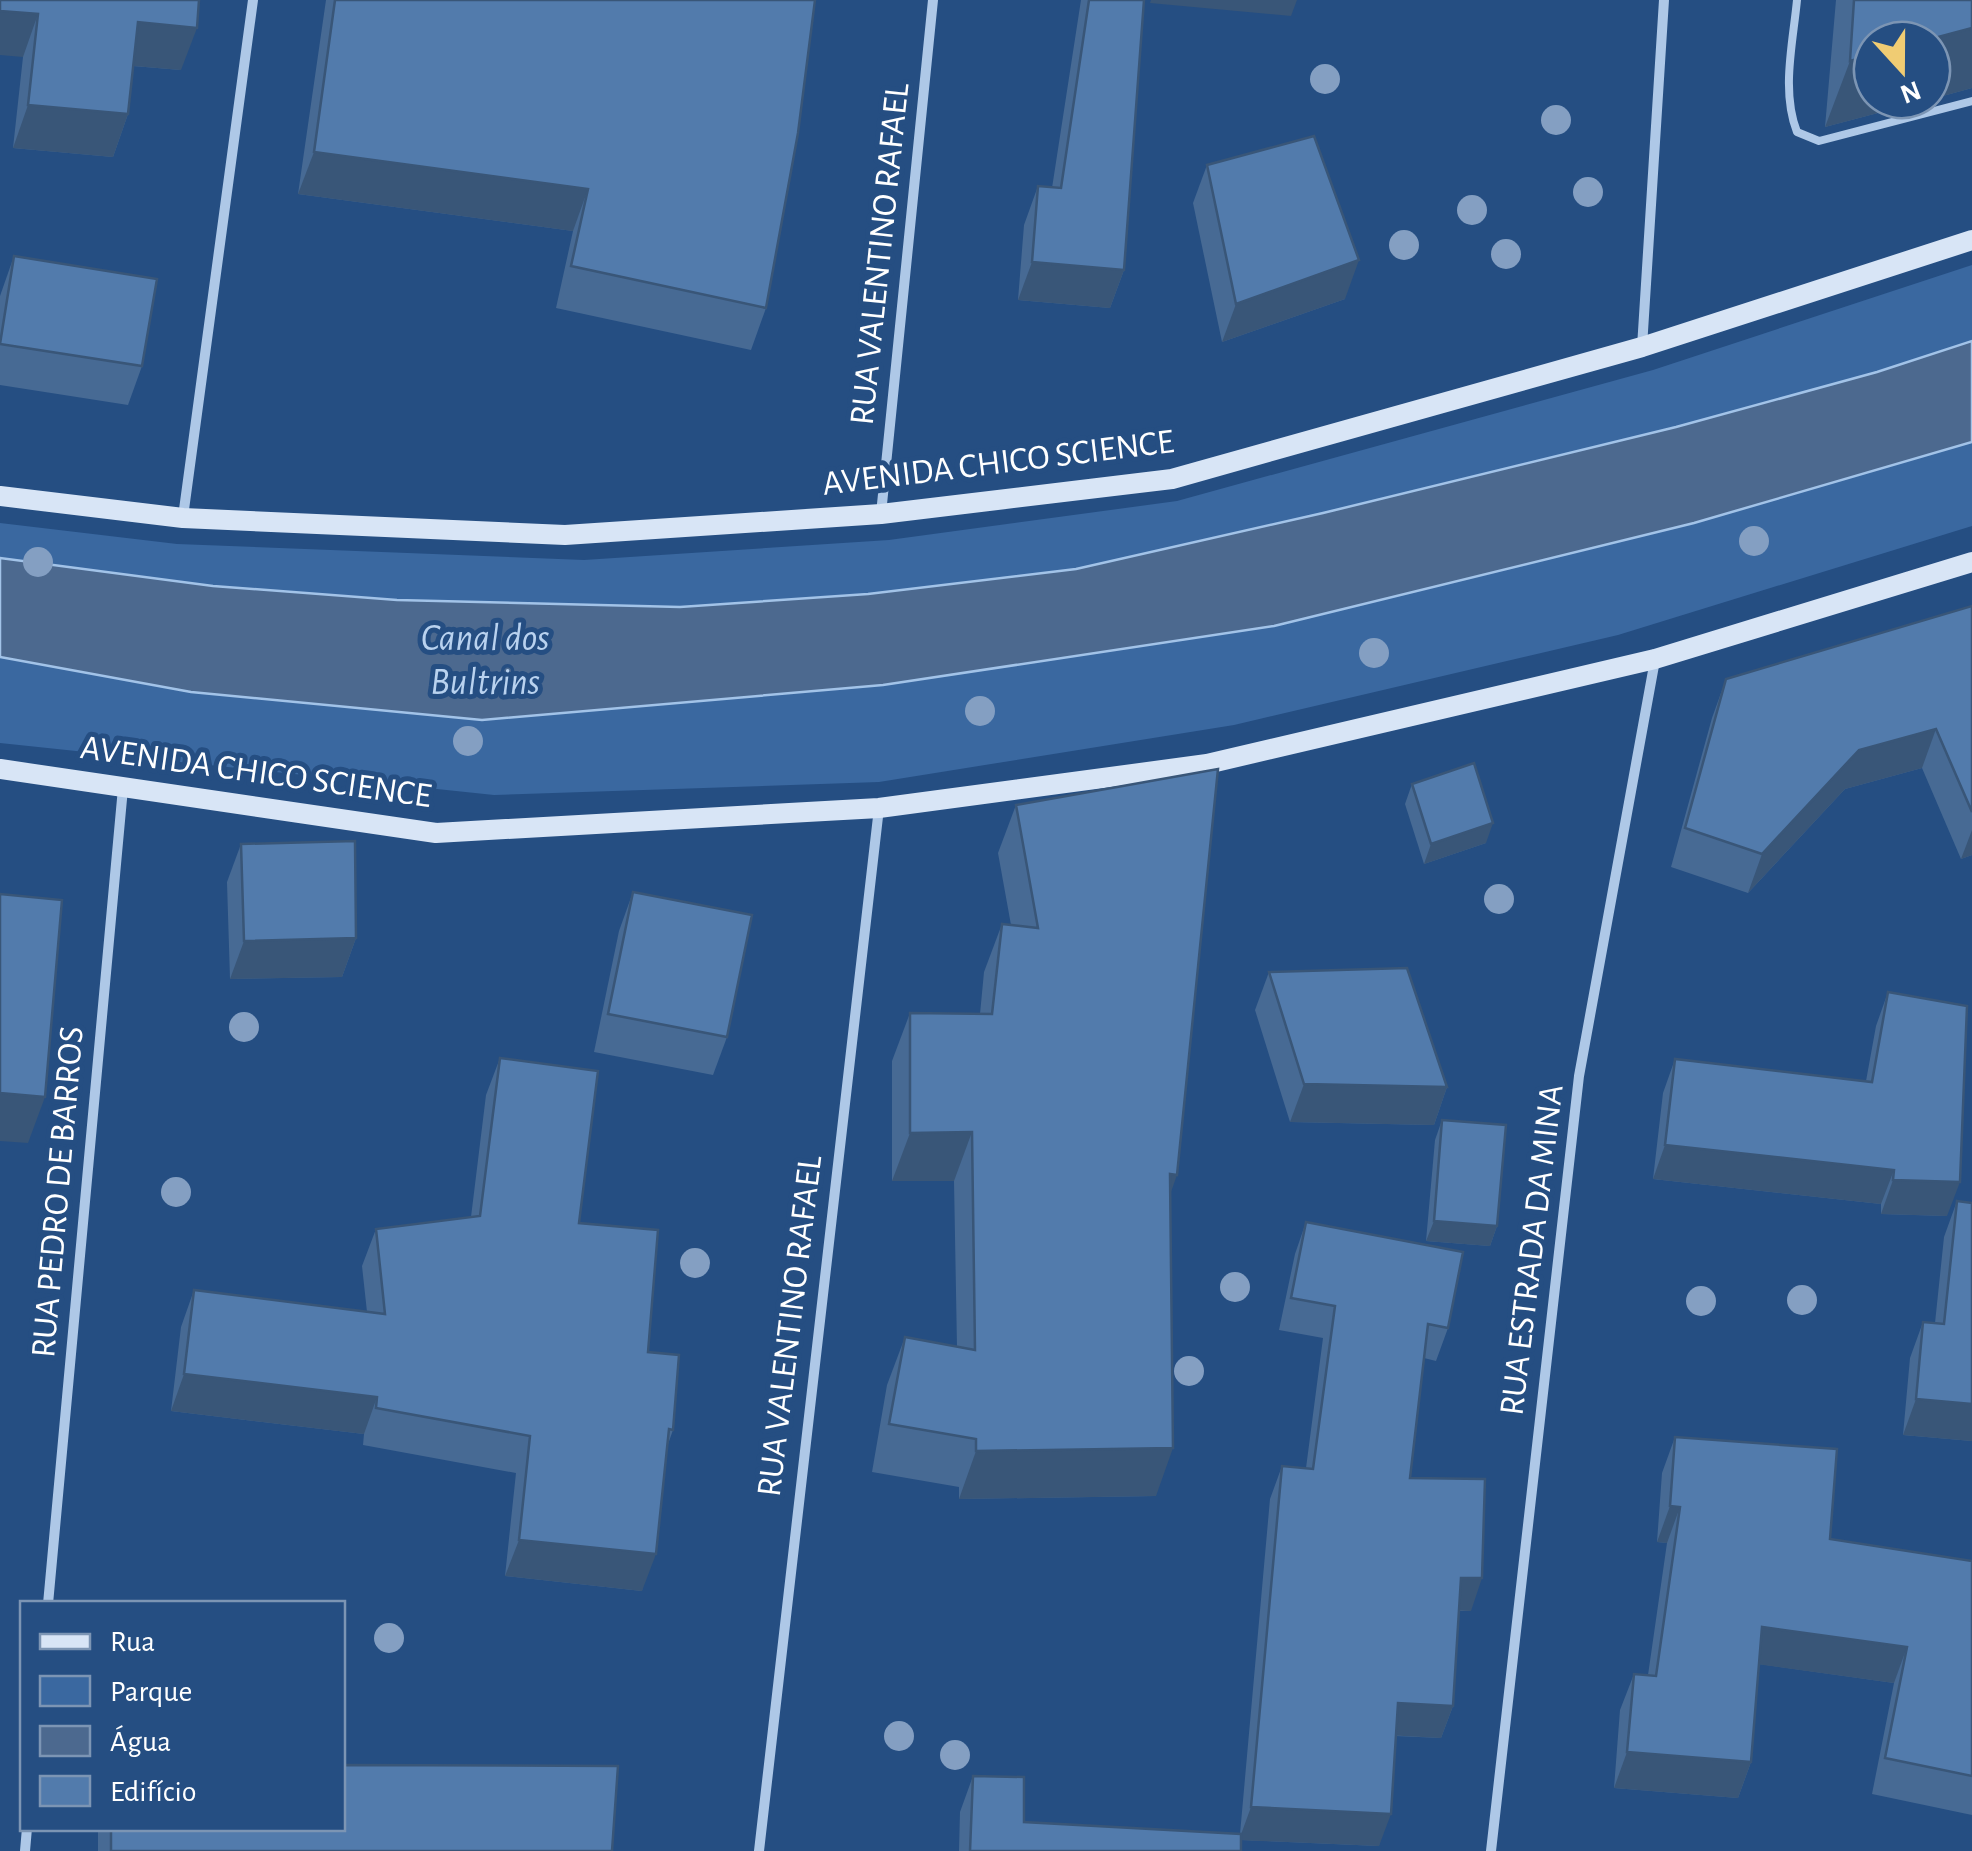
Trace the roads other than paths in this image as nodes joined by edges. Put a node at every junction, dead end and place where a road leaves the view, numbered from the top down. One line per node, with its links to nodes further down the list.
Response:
1 (252, 0): 10 (street)
2 (933, 0): 9 (street, RUA VALENTINO RAFAEL)
3 (1664, 0): 7 (street)
4 (1797, 0): 5 (lane)
5 (1972, 102)
6 (1972, 240): 7 (main road, AVENIDA CHICO SCIENCE)
7 (1642, 347): 9 (main road, AVENIDA CHICO SCIENCE)
8 (0, 496): 10 (main road, AVENIDA CHICO SCIENCE)
9 (880, 514): 10 (main road, AVENIDA CHICO SCIENCE)
10 (183, 518)
11 (1972, 562): 12 (main road, AVENIDA CHICO SCIENCE)
12 (1655, 659): 15 (main road, AVENIDA CHICO SCIENCE); 18 (street, RUA ESTRADA DA MINA)
13 (0, 769): 14 (main road, AVENIDA CHICO SCIENCE)
14 (123, 785): 15 (main road, AVENIDA CHICO SCIENCE); 16 (street, RUA PEDRO DE BARROS)
15 (879, 808): 17 (street, RUA VALENTINO RAFAEL)
16 (48, 1601)
17 (758, 1851)
18 (1491, 1851)

